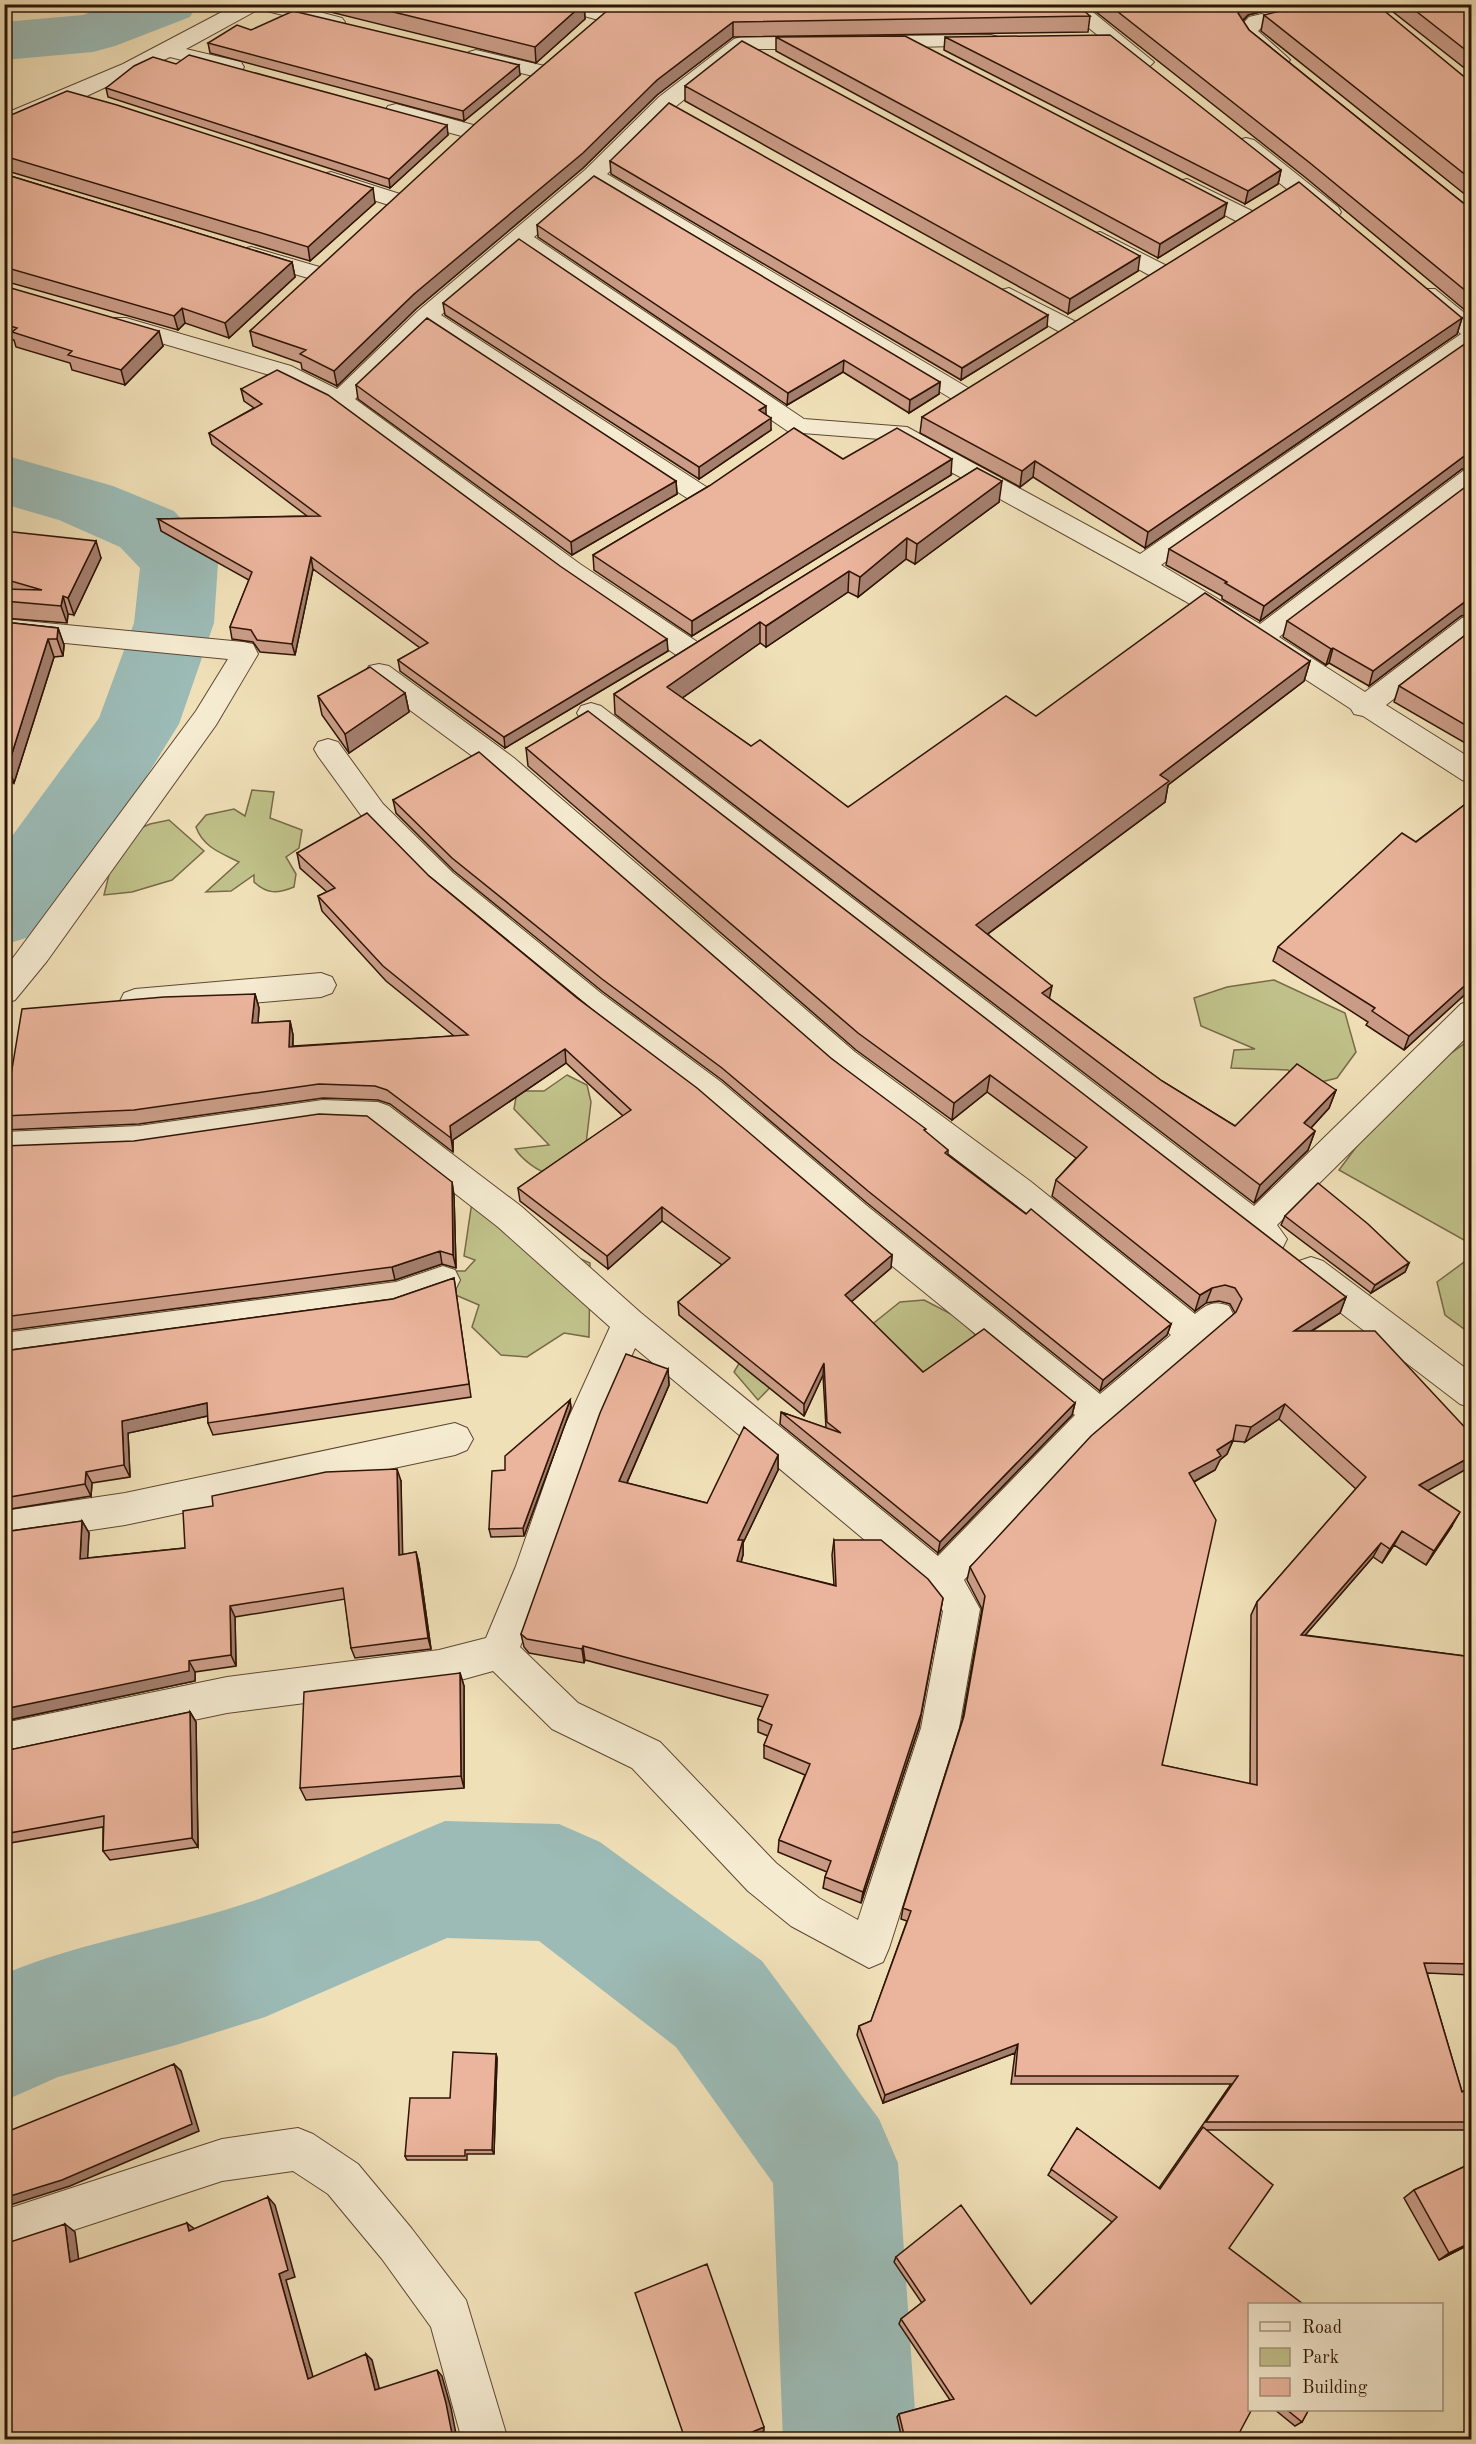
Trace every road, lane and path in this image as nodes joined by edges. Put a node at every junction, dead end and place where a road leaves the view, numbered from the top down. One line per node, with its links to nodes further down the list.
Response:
1 (253, 4): 13 (street)
2 (262, 4): 7 (street)
3 (562, 4): 6 (street)
4 (1069, 4): 9 (street)
5 (1335, 4): 19 (street)
6 (604, 17)
7 (355, 27)
8 (1080, 40): 9 (street)
9 (1115, 40): 18 (street)
10 (1012, 41): 11 (street)
11 (910, 42): 12 (street); 16 (street)
12 (741, 43): 15 (street); 22 (street)
13 (171, 51): 17 (street); 21 (street)
14 (460, 52): 20 (street)
15 (773, 62)
16 (952, 64)
17 (251, 72)
18 (1160, 76)
19 (1300, 77)
20 (521, 87)
21 (72, 97): 23 (street); 27 (street)
22 (667, 102): 25 (street); 32 (street)
23 (106, 106)
24 (378, 106): 28 (street)
25 (688, 114)
26 (487, 117): 28 (street)
27 (4, 122)
28 (469, 131): 30 (street)
29 (1233, 134): 35 (street)
30 (453, 147)
31 (306, 171): 34 (street)
32 (593, 175): 38 (street); 49 (street)
33 (1173, 179): 35 (street)
34 (411, 185)
35 (1297, 185): 36 (street)
36 (1343, 224)
37 (1086, 231): 43 (street)
38 (519, 237): 46 (street); 53 (street)
39 (226, 246): 40 (street)
40 (315, 273)
41 (1407, 277): 47 (street)
42 (986, 281): 45 (street)
43 (1139, 284)
44 (93, 315): 50 (street)
45 (1088, 315)
46 (426, 316): 50 (street); 52 (street)
47 (1472, 331)
48 (1472, 337): 53 (street)
49 (961, 394)
50 (340, 400): 57 (street)
51 (1472, 477): 56 (street)
52 (698, 494)
53 (1143, 565): 56 (street)
54 (1472, 624): 59 (street)
55 (4, 628): 65 (street)
56 (1260, 638): 59 (street)
57 (692, 652)
58 (379, 673): 73 (street)
59 (1364, 707): 62 (street)
60 (592, 712): 68 (street)
61 (328, 749): 73 (street)
62 (1472, 773)
63 (321, 985): 64 (street)
64 (109, 1003)
65 (12, 1004)
66 (1472, 1012): 68 (street)
67 (4, 1145): 70 (street)
68 (1255, 1226): 72 (street)
69 (442, 1280): 71 (street)
70 (629, 1323): 76 (street); 77 (street)
71 (4, 1348)
72 (1472, 1394)
73 (1100, 1415): 76 (street)
74 (455, 1439): 75 (street)
75 (4, 1527)
76 (940, 1580): 77 (street)
77 (499, 1652): 78 (street)
78 (4, 1742)
79 (4, 2232): 80 (street)
80 (485, 2439)

